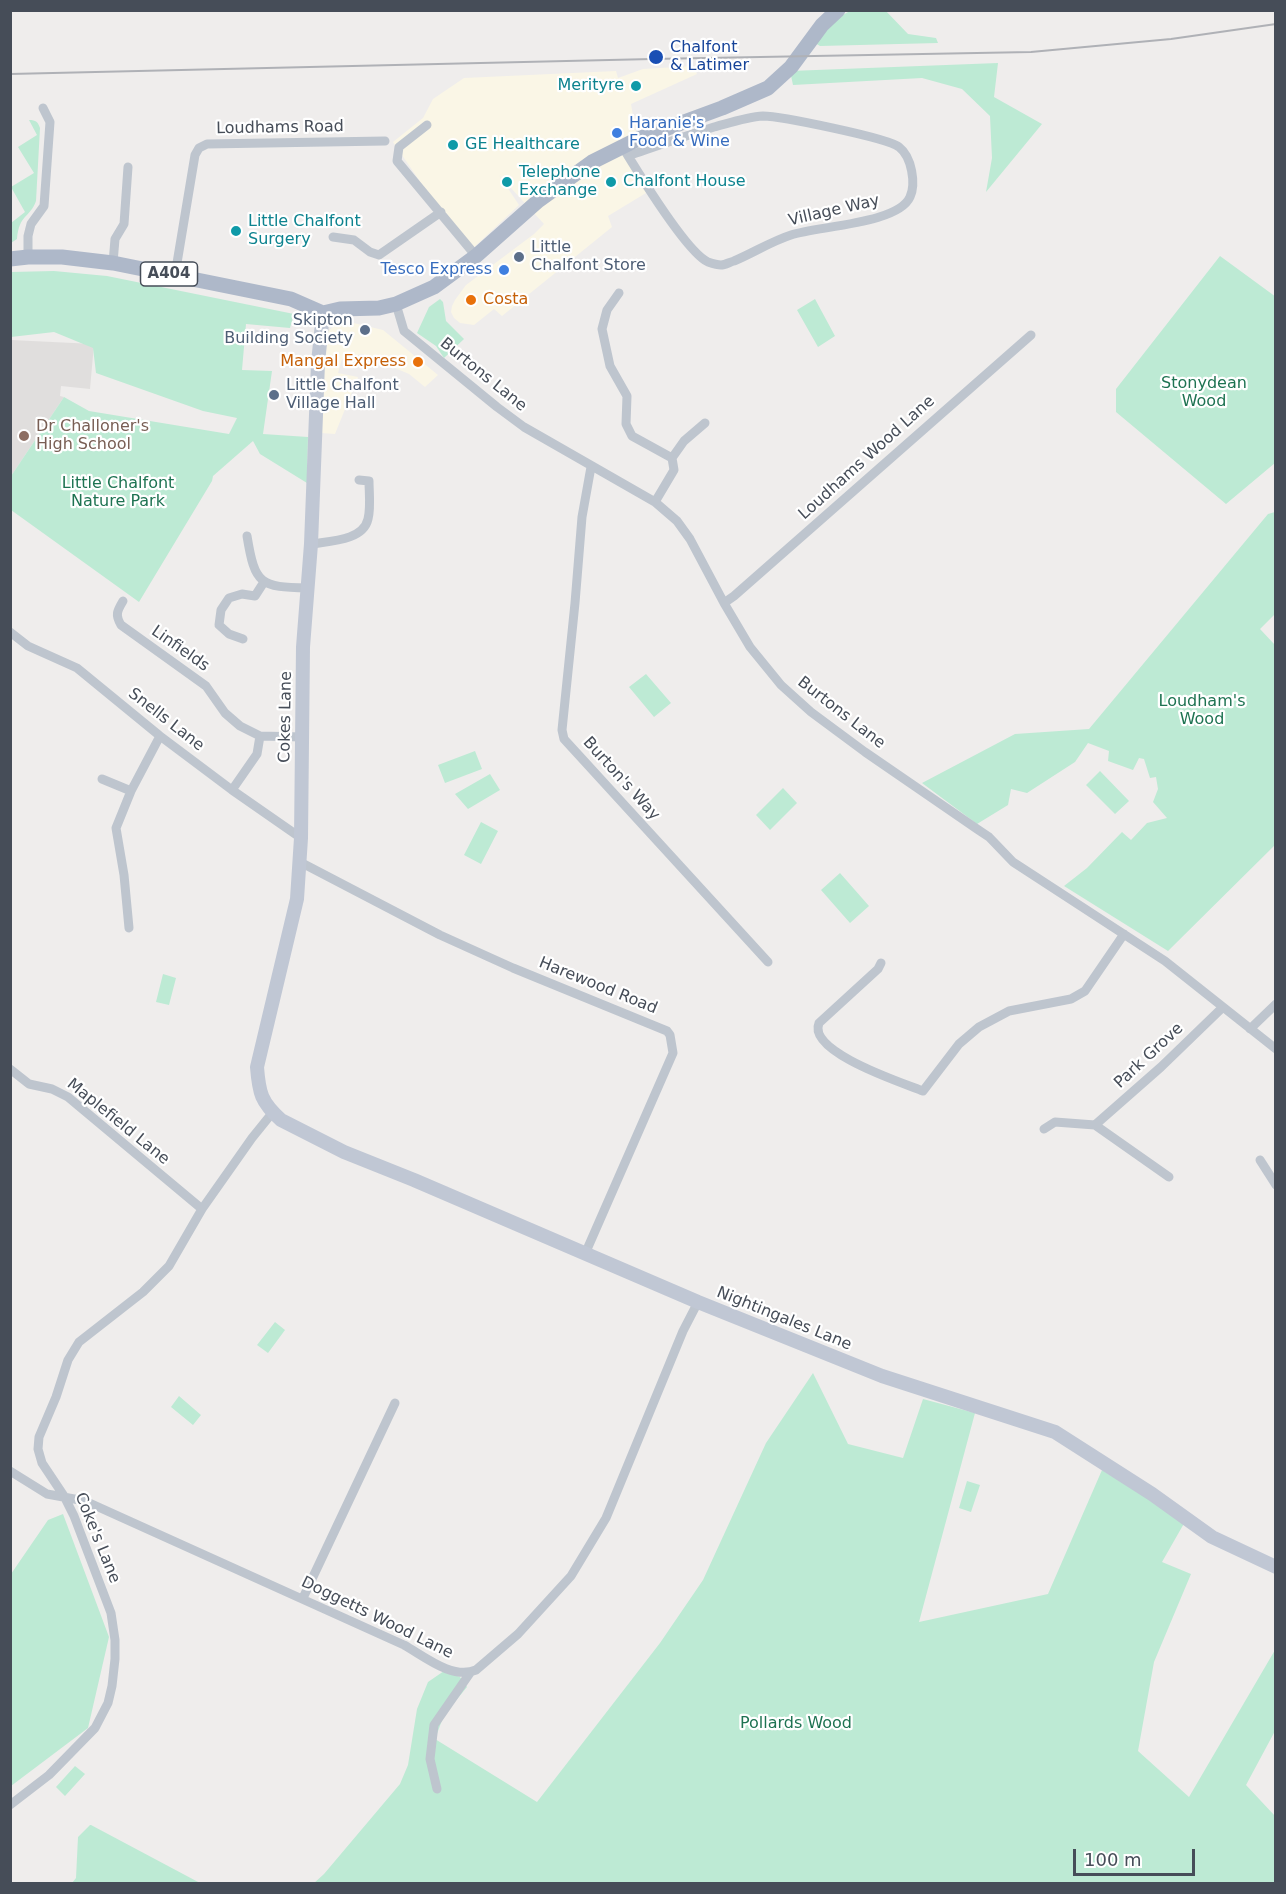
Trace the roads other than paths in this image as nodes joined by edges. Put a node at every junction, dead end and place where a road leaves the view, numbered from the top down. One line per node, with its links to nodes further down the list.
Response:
1 (838, 10): 5 (main road)
2 (43, 108): 10 (street)
3 (428, 125): 7 (street)
4 (385, 141): 13 (street, Loudhams Road)
5 (625, 151): 5 (street, Village Way); 9 (main road)
6 (128, 167): 12 (street)
7 (441, 212): 8 (street); 9 (street)
8 (333, 237)
9 (476, 256): 15 (main road)
10 (28, 257): 11 (main road, A404); 12 (main road, A404)
11 (10, 259)
12 (113, 263): 13 (main road, A404)
13 (176, 275): 16 (main road, A404)
14 (619, 293): 19 (street)
15 (396, 304): 16 (main road); 20 (street, Burtons Lane)
16 (323, 313): 24 (main road, Cokes Lane)
17 (1031, 335): 28 (street, Loudhams Wood Lane)
18 (705, 423): 19 (street)
19 (672, 458): 22 (street)
20 (591, 467): 22 (street, Burtons Lane); 41 (street, Burton's Way)
21 (359, 480): 24 (street)
22 (655, 502): 28 (street, Burtons Lane)
23 (247, 536): 25 (street)
24 (311, 544): 26 (main road, Cokes Lane)
25 (264, 582): 26 (street); 30 (street)
26 (308, 588): 33 (main road, Cokes Lane)
27 (123, 601): 32 (street, Linfields)
28 (724, 603): 40 (street, Burtons Lane)
29 (10, 632): 31 (street, Snells Lane)
30 (243, 639)
31 (160, 736): 35 (street, Snells Lane); 36 (street)
32 (260, 736): 33 (street, Linfields); 35 (street)
33 (303, 737): 37 (main road, Cokes Lane)
34 (102, 779): 36 (street)
35 (232, 790): 37 (street, Snells Lane)
36 (132, 791): 39 (street)
37 (301, 838): 38 (main road, Cokes Lane)
38 (300, 862): 50 (main road, Cokes Lane); 57 (street, Harewood Road)
39 (129, 928)
40 (1124, 934): 44 (street, Burtons Lane); 48 (street)
41 (768, 962)
42 (881, 963): 48 (street)
43 (1275, 1004): 45 (street)
44 (1222, 1008): 45 (street, Burtons Lane); 51 (street, Park Grove)
45 (1250, 1029): 46 (street, Burtons Lane)
46 (1275, 1048)
47 (10, 1069): 56 (street, Maplefield Lane)
48 (923, 1091): 49 (street)
49 (927, 1101)
50 (273, 1112): 56 (street, Coke's Lane); 57 (main road, Nightingales Lane)
51 (1095, 1125): 52 (street); 54 (street)
52 (1044, 1129)
53 (1260, 1160): 55 (street)
54 (1169, 1177)
55 (1275, 1185)
56 (202, 1209): 61 (street, Coke's Lane)
57 (585, 1254): 58 (main road, Nightingales Lane)
58 (698, 1302): 62 (main road, Nightingales Lane); 64 (street, Doggetts Wood Lane)
59 (395, 1403): 63 (street)
60 (10, 1471): 61 (street, Doggetts Wood Lane)
61 (64, 1496): 63 (street, Doggetts Wood Lane); 66 (street, Coke's Lane)
62 (1275, 1567)
63 (303, 1598): 64 (street, Doggetts Wood Lane)
64 (470, 1673): 65 (street)
65 (437, 1789)
66 (10, 1805)

